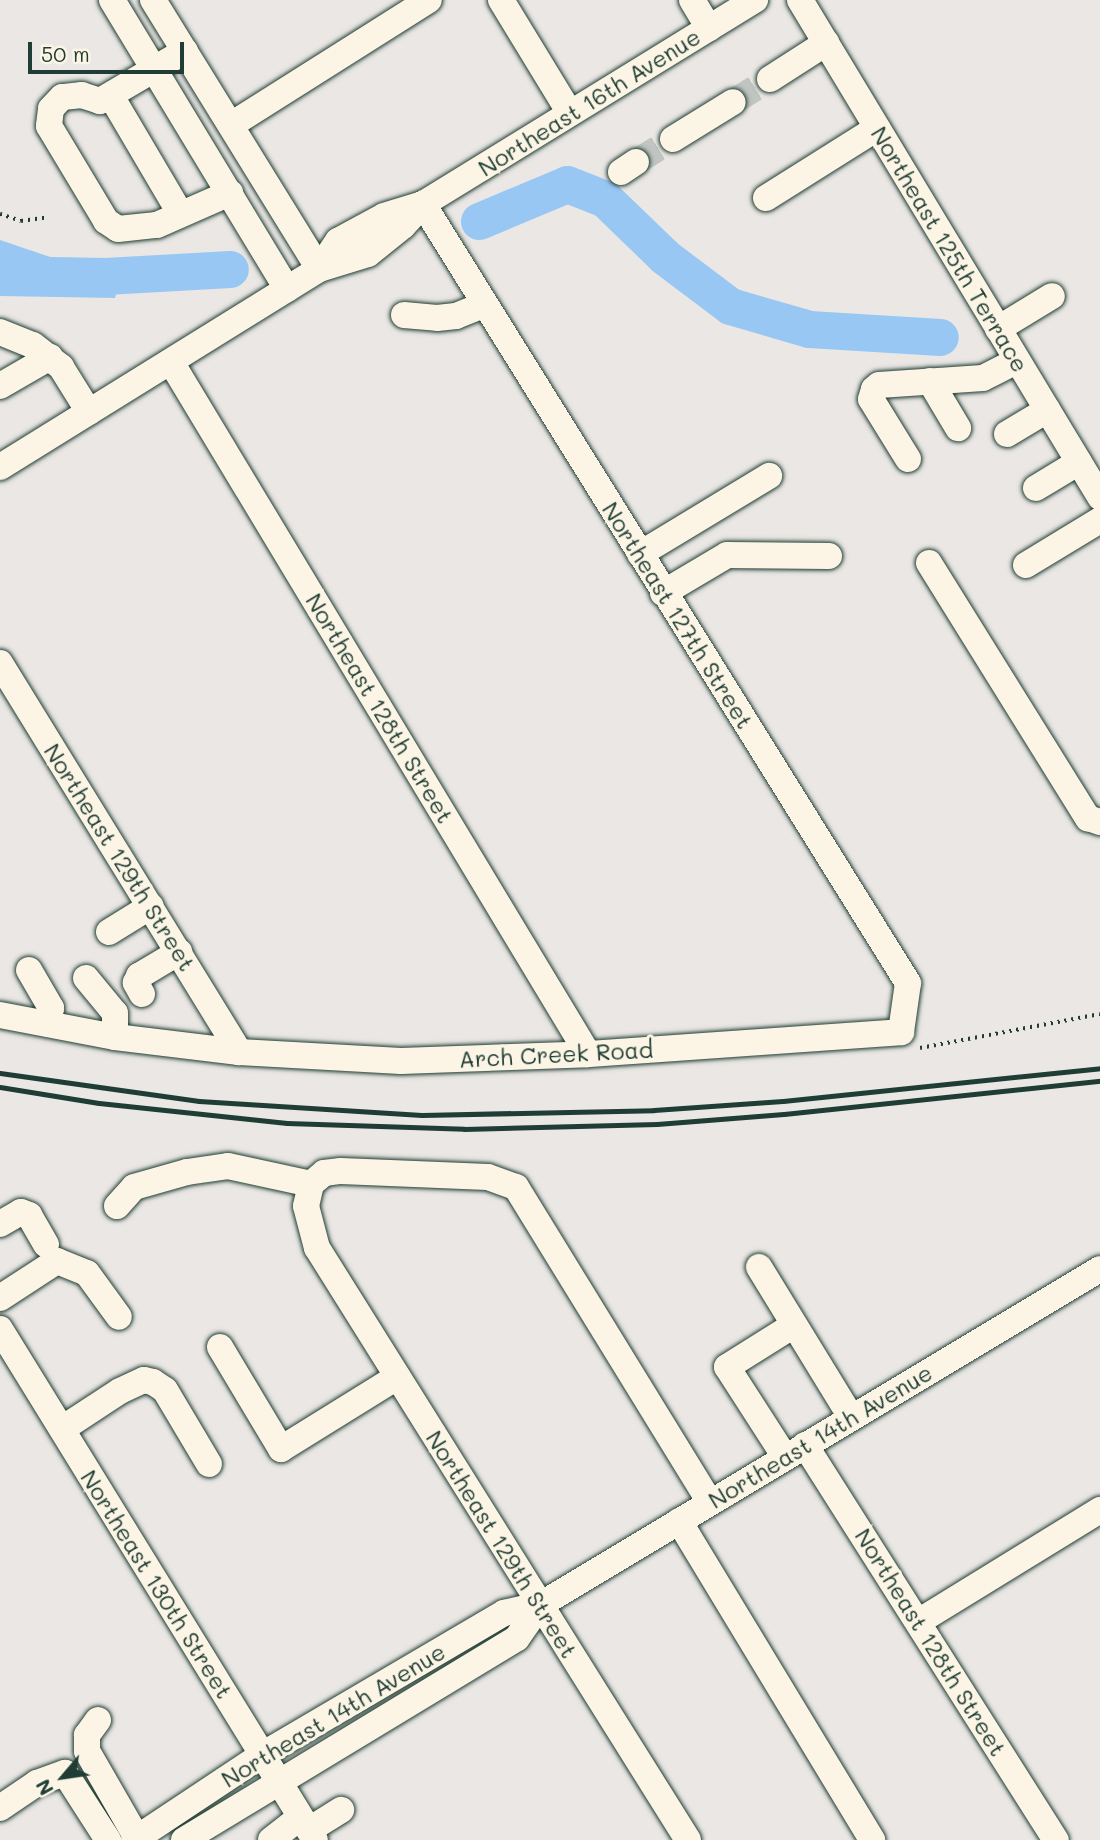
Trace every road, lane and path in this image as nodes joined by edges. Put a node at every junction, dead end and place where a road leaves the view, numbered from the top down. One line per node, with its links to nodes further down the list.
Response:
1 (112, 0): 11 (street)
2 (153, 0): 10 (street)
3 (429, 0): 16 (street)
4 (501, 0): 15 (street)
5 (692, 0): 8 (street)
6 (755, 0): 8 (street, Northeast 16th Avenue)
7 (800, 0): 9 (street, Northeast 125th Terrace)
8 (709, 28): 15 (street, Northeast 16th Avenue)
9 (826, 43): 12 (street); 17 (street, Northeast 125th Terrace)
10 (185, 51): 11 (street); 16 (street)
11 (155, 69): 13 (street); 19 (street)
12 (770, 79)
13 (111, 96): 22 (street); 22 (street)
14 (733, 102): 18 (street)
15 (570, 113): 21 (street, Northeast 16th Avenue)
16 (231, 125): 25 (street)
17 (877, 128): 20 (street); 30 (street, Northeast 125th Terrace)
18 (673, 139)
19 (230, 193): 22 (street); 26 (street)
20 (766, 198)
21 (423, 204): 25 (street, Northeast 16th Avenue); 28 (street, Northeast 127th Street)
22 (180, 213)
23 (0, 214): 24 (path)
24 (48, 217)
25 (319, 269): 26 (street, Northeast 16th Avenue)
26 (288, 289): 34 (street, Northeast 16th Avenue)
27 (1052, 296): 30 (street)
28 (485, 304): 29 (street); 48 (street, Northeast 127th Street)
29 (404, 315)
30 (998, 328): 33 (street, Northeast 125th Terrace)
31 (0, 332): 32 (street)
32 (50, 357): 36 (street); 38 (street)
33 (1017, 361): 35 (street); 37 (street, Northeast 125th Terrace)
34 (171, 362): 38 (street, Northeast 16th Avenue); 68 (street, Northeast 128th Street)
35 (930, 381): 39 (street); 41 (street)
36 (0, 386)
37 (1047, 410): 40 (street); 42 (street, Northeast 125th Terrace)
38 (89, 412): 43 (street, Northeast 16th Avenue)
39 (958, 428)
40 (1007, 434)
41 (908, 459)
42 (1079, 462): 45 (street); 46 (street, Northeast 125th Terrace)
43 (0, 467)
44 (769, 476): 48 (street)
45 (1036, 488)
46 (1100, 498)
47 (1100, 520): 51 (street)
48 (640, 554): 52 (street, Northeast 127th Street)
49 (829, 556): 52 (street)
50 (929, 562): 55 (street)
51 (1026, 565)
52 (663, 593): 65 (street, Northeast 127th Street)
53 (0, 663): 54 (street, Northeast 129th Street)
54 (8, 696): 56 (street, Northeast 129th Street)
55 (1100, 822)
56 (150, 906): 57 (street); 58 (street, Northeast 129th Street)
57 (109, 932)
58 (178, 952): 61 (street); 67 (street, Northeast 129th Street)
59 (29, 970): 64 (street)
60 (86, 978): 66 (street)
61 (142, 994)
62 (1100, 1014): 65 (path)
63 (0, 1015): 64 (street, Arch Creek Road)
64 (48, 1024): 66 (street, Arch Creek Road)
65 (901, 1032): 68 (street, Arch Creek Road)
66 (115, 1037): 67 (street, Arch Creek Road)
67 (239, 1052): 68 (street, Arch Creek Road)
68 (588, 1054)
69 (311, 1184): 70 (street); 81 (street, Northeast 129th Street); 86 (street)
70 (117, 1206)
71 (0, 1224): 72 (street)
72 (46, 1244)
73 (759, 1267): 77 (street)
74 (1096, 1281): 82 (street, Northeast 14th Avenue)
75 (0, 1298): 76 (street)
76 (119, 1317)
77 (794, 1325): 82 (street); 84 (street, Northeast 128th Street)
78 (0, 1329): 80 (street, Northeast 130th Street)
79 (220, 1347): 81 (street)
80 (10, 1366): 83 (street, Northeast 130th Street)
81 (397, 1377): 89 (street, Northeast 129th Street)
82 (850, 1418): 84 (street, Northeast 14th Avenue)
83 (62, 1429): 85 (street); 92 (street, Northeast 130th Street)
84 (795, 1451): 86 (street, Northeast 14th Avenue); 90 (street, Northeast 128th Street)
85 (209, 1464)
86 (710, 1502): 88 (street, Northeast 14th Avenue)
87 (1100, 1510): 90 (street)
88 (679, 1521): 89 (street, Northeast 14th Avenue); 102 (street)
89 (540, 1605): 92 (street, Northeast 14th Avenue); 93 (street, Northeast 14th Avenue); 101 (street, Northeast 129th Street)
90 (918, 1622): 103 (street, Northeast 128th Street)
91 (98, 1720): 97 (street)
92 (262, 1755): 93 (street, Northeast 130th Street); 97 (street, Northeast 14th Avenue)
93 (279, 1783): 96 (street, Northeast 130th Street); 99 (street, Northeast 14th Avenue)
94 (0, 1808): 98 (street)
95 (341, 1810): 96 (street)
96 (308, 1829): 100 (street)
97 (136, 1839)
98 (108, 1840)
99 (184, 1840)
100 (271, 1840)
101 (688, 1840)
102 (872, 1840)
103 (1056, 1840)

